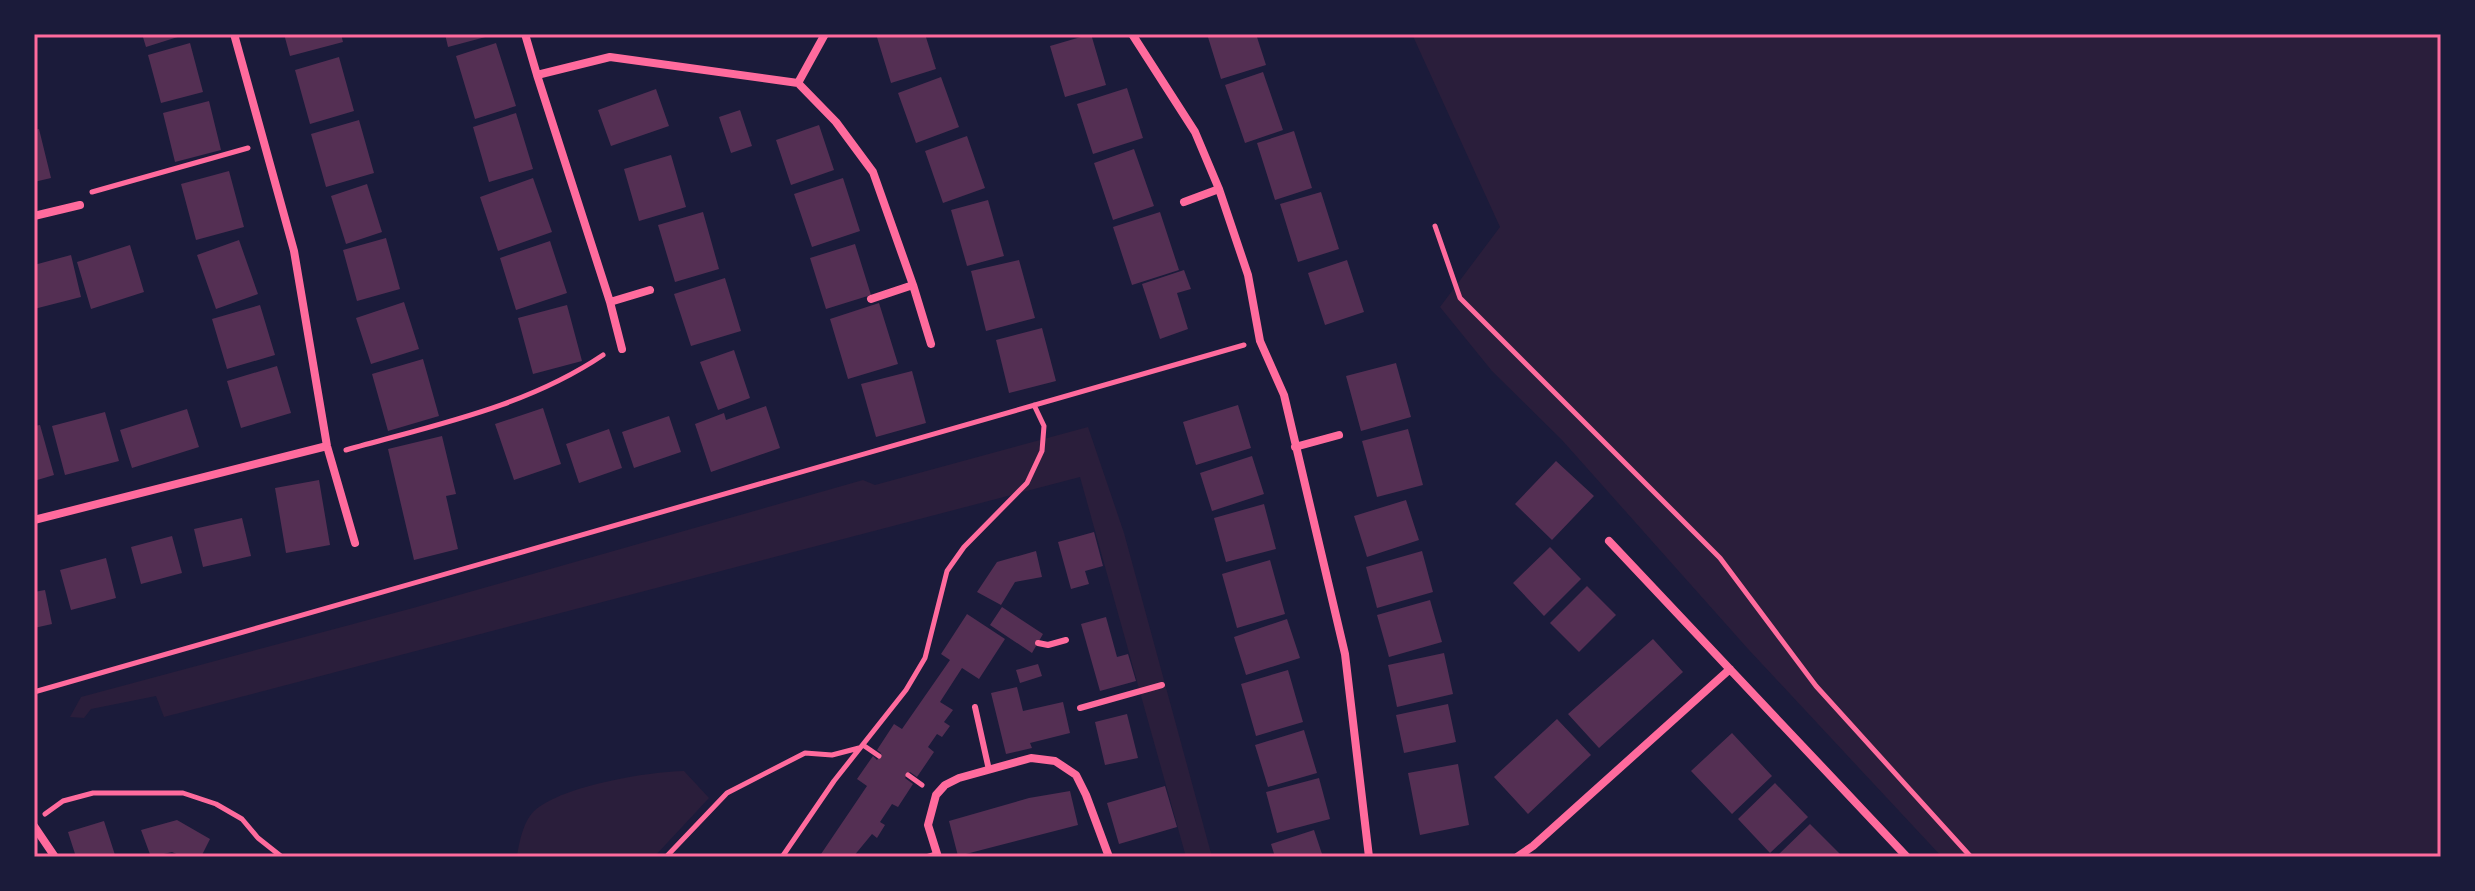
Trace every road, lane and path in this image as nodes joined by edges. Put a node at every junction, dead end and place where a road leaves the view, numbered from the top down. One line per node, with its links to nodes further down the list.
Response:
1 (234, 34): 7 (street)
2 (525, 34): 5 (street)
3 (825, 34): 6 (street)
4 (1132, 34): 8 (street)
5 (537, 75): 6 (street); 16 (street)
6 (798, 83): 13 (street)
7 (264, 143): 10 (path); 24 (street)
8 (1219, 189): 9 (street); 17 (street)
9 (1184, 202)
10 (80, 205): 11 (street)
11 (34, 216)
12 (1435, 226): 49 (path)
13 (913, 285): 15 (street); 18 (street)
14 (650, 290): 16 (street)
15 (871, 299)
16 (610, 302): 19 (street)
17 (1260, 341): 21 (path); 23 (street)
18 (931, 344)
19 (622, 349)
20 (603, 355): 24 (path)
21 (1034, 405): 32 (path); 35 (path)
22 (1339, 435): 23 (street)
23 (1295, 447): 46 (street)
24 (328, 450): 25 (street); 27 (street)
25 (34, 520)
26 (1609, 541): 30 (street)
27 (355, 543)
28 (1066, 640): 29 (lane)
29 (1038, 643)
30 (1730, 669): 47 (street); 48 (street)
31 (1162, 685): 34 (lane)
32 (34, 692)
33 (975, 707): 37 (lane)
34 (1080, 708)
35 (862, 746): 36 (path); 43 (path); 44 (path)
36 (879, 756)
37 (989, 770): 39 (street); 40 (street)
38 (34, 824): 41 (street); 42 (path)
39 (937, 855): 45 (lane)
40 (1108, 856)
41 (55, 857)
42 (282, 857)
43 (666, 857)
44 (782, 857)
45 (927, 857)
46 (1369, 857)
47 (1517, 857)
48 (1907, 857)
49 (1971, 857)

